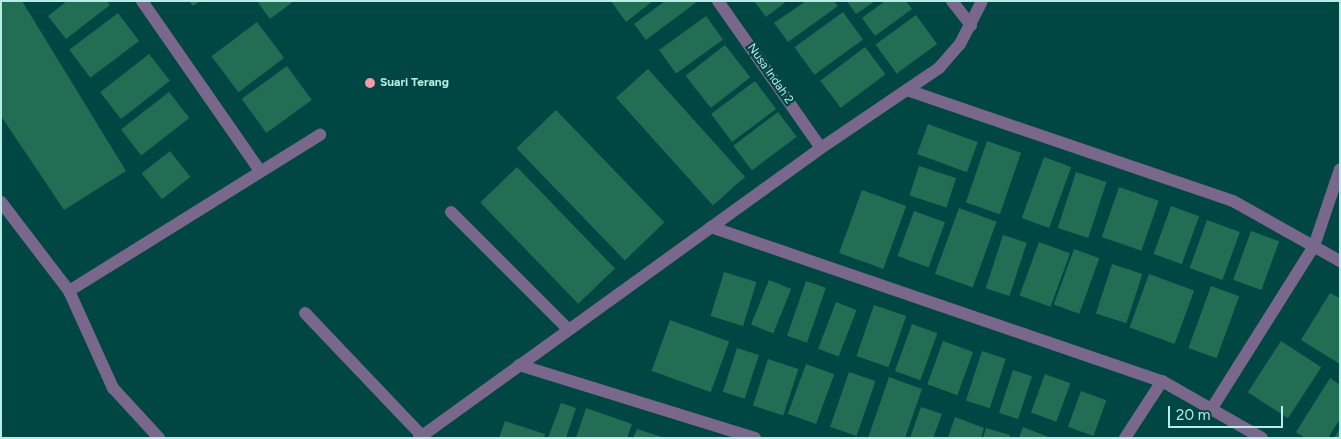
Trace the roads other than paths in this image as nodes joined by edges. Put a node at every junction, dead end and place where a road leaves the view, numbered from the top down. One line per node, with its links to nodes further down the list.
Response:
1 (142, 1): 10 (street)
2 (718, 1): 8 (street, Nusa Indah 2)
3 (952, 1): 5 (street)
4 (982, 1): 5 (street)
5 (971, 25): 6 (street)
6 (907, 90): 8 (street); 14 (street)
7 (320, 135): 10 (street)
8 (821, 148): 13 (street)
9 (1340, 169): 14 (street)
10 (260, 171): 16 (street)
11 (1, 202): 16 (street)
12 (451, 212): 18 (street)
13 (710, 227): 18 (street); 20 (street)
14 (1314, 246): 15 (street); 21 (street)
15 (1340, 261)
16 (69, 291): 23 (street)
17 (305, 313): 22 (street)
18 (568, 329): 19 (street)
19 (520, 365): 22 (street); 24 (street)
20 (1162, 381): 21 (street); 25 (street)
21 (1212, 408): 26 (street)
22 (420, 437)
23 (159, 438)
24 (755, 438)
25 (1125, 438)
26 (1262, 438)

